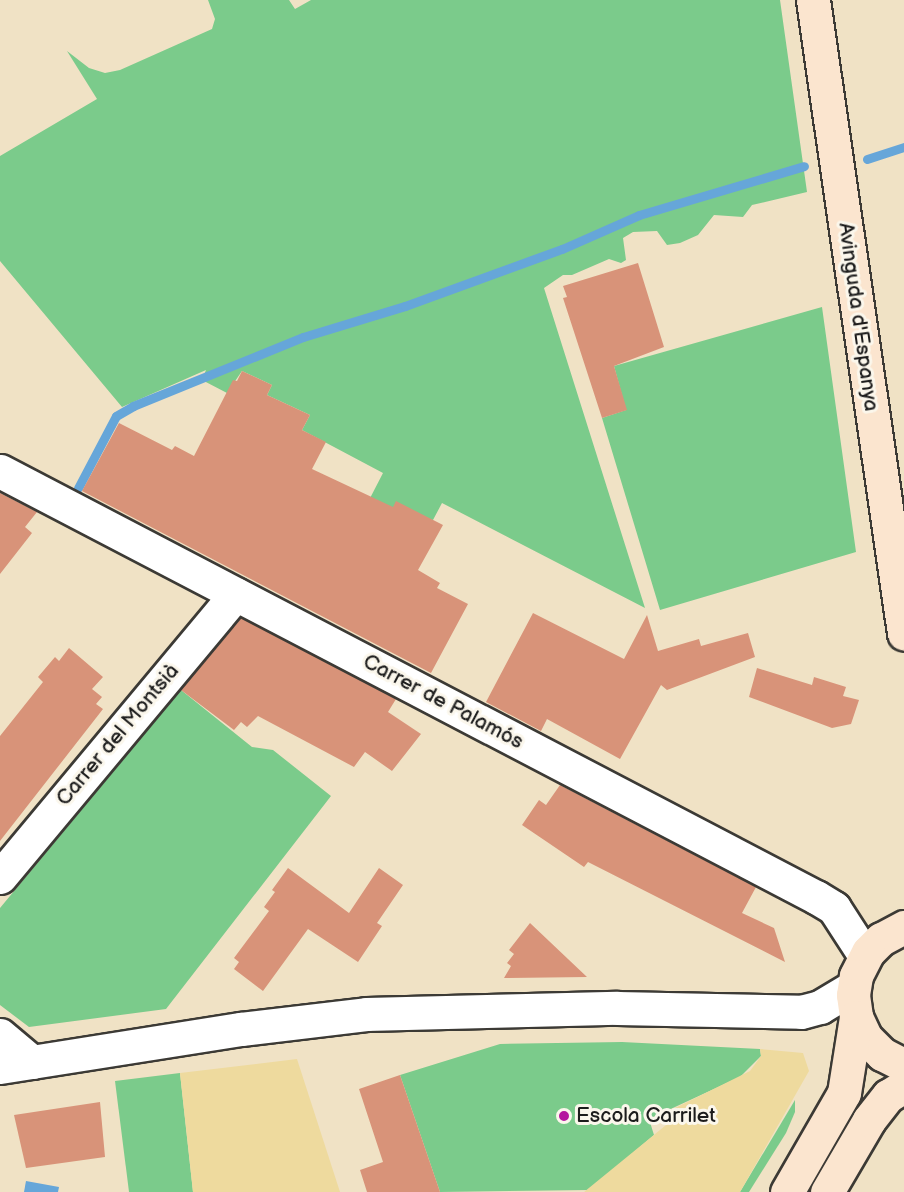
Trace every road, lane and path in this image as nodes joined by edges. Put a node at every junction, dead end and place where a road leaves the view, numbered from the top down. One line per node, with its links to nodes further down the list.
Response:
1 (813, 0): 4 (main road, Avinguda d'Espanya)
2 (0, 471): 3 (street, Carrer de Palamós)
3 (236, 594): 5 (street, Carrer del Montsià); 7 (street, Carrer de Palamós)
4 (904, 633)
5 (0, 877)
6 (904, 900): 7 (main road)
7 (883, 941): 8 (main road)
8 (855, 1002): 9 (street); 10 (main road); 12 (main road)
9 (10, 1056)
10 (904, 1065)
11 (904, 1086): 13 (main road)
12 (787, 1192)
13 (827, 1192)

